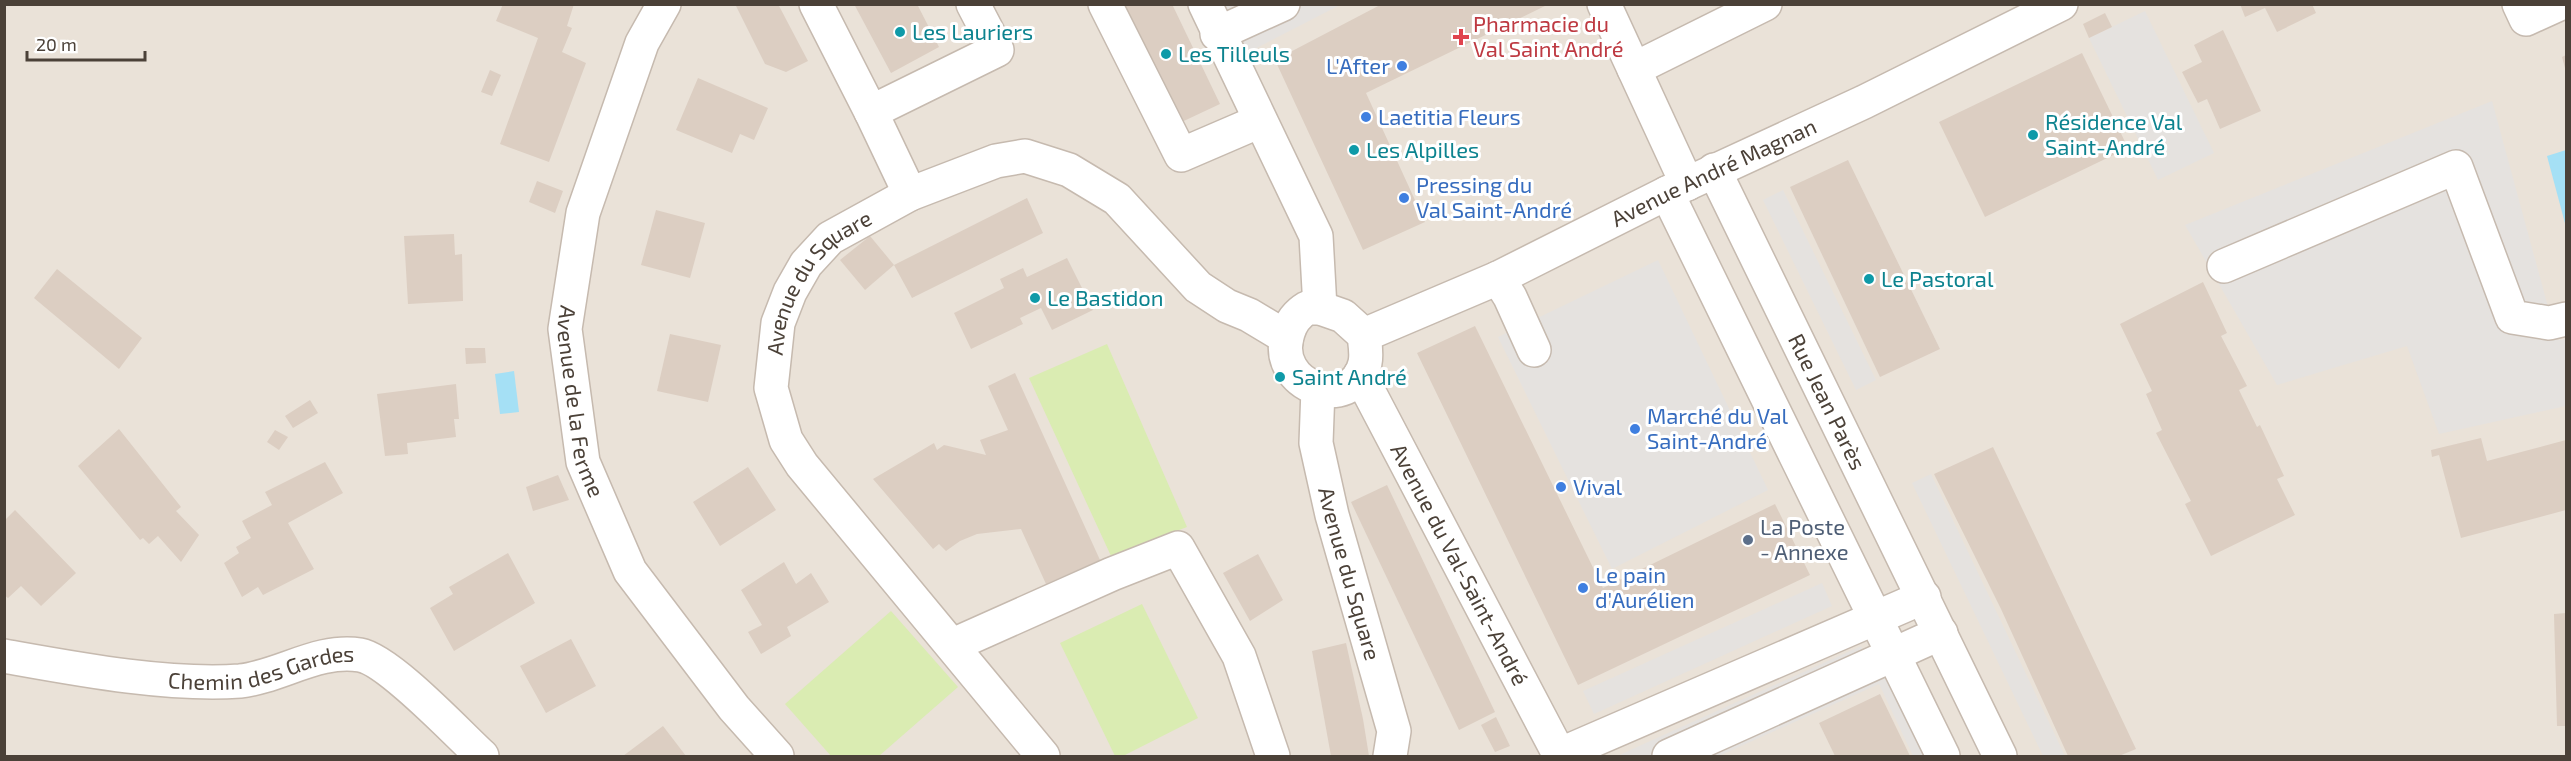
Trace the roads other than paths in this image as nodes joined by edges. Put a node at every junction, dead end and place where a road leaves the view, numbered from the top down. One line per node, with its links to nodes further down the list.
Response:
1 (664, 4): 34 (street, Avenue de la Ferme)
2 (816, 4): 14 (street)
3 (973, 4): 14 (street)
4 (1105, 4): 15 (street)
5 (1204, 4): 12 (street)
6 (1282, 4): 12 (street)
7 (1604, 4): 13 (street, Rue Jean Parès)
8 (1765, 4): 13 (street)
9 (2518, 4): 10 (street)
10 (2559, 4)
11 (2056, 6): 16 (street, Avenue André Magnan)
12 (1217, 34): 15 (street)
13 (1634, 69): 16 (street, Rue Jean Parès)
14 (871, 112): 17 (street)
15 (1260, 121): 20 (street)
16 (1689, 182): 19 (street, Avenue André Magnan); 27 (street, Rue Jean Parès); 28 (street, Rue Jean Parès)
17 (910, 194): 23 (street, Avenue du Square); 30 (street, Avenue du Square)
18 (2224, 266): 21 (street)
19 (1498, 278): 22 (street, Avenue André Magnan); 24 (street)
20 (1320, 308): 22 (street); 23 (street)
21 (2566, 319)
22 (1364, 335): 25 (street)
23 (1286, 341): 26 (street)
24 (1534, 350)
25 (1360, 375): 26 (street); 38 (street, Avenue du Val-Saint-André)
26 (1318, 389): 37 (street, Avenue du Square)
27 (1924, 597): 28 (street); 29 (street, Rue Jean Parès)
28 (1875, 618): 31 (street, Rue Jean Parès); 38 (street)
29 (1941, 633): 31 (street); 41 (street, Rue Jean Parès)
30 (953, 645): 35 (street, Avenue du Square); 36 (street)
31 (1893, 655): 39 (street); 40 (street, Rue Jean Parès)
32 (4, 656): 33 (street, Chemin des Gardes)
33 (482, 756)
34 (777, 756)
35 (1043, 756)
36 (1273, 756)
37 (1390, 756)
38 (1559, 756)
39 (1669, 756)
40 (1942, 756)
41 (2000, 756)

